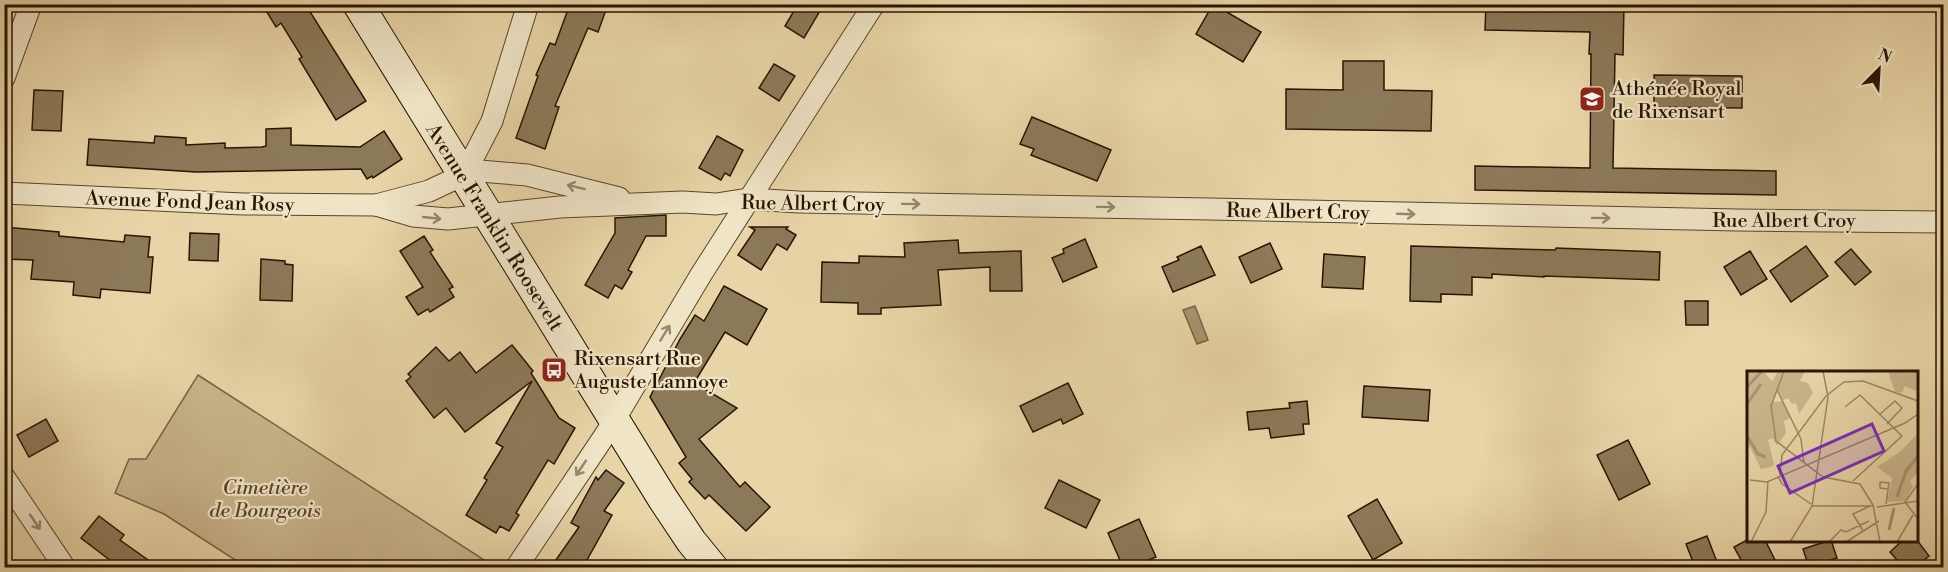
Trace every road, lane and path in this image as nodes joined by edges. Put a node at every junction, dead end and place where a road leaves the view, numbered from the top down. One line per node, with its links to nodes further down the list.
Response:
1 (31, 4): 5 (street)
2 (358, 4): 6 (main road, Avenue Franklin Roosevelt)
3 (528, 4): 6 (street)
4 (874, 4): 8 (street)
5 (4, 78)
6 (463, 175): 9 (street, Rue Albert Croy, one-way to 6); 10 (street, Avenue Fond Jean Rosy); 11 (main road, Avenue Franklin Roosevelt)
7 (4, 193): 10 (street, Avenue Fond Jean Rosy)
8 (747, 200): 9 (street, Rue Albert Croy); 12 (street, Rue Albert Croy, one-way to 12); 13 (street, one-way to 8)
9 (654, 204): 11 (street, Rue Albert Croy)
10 (376, 205): 11 (street, Avenue Fond Jean Rosy, one-way to 11)
11 (489, 216): 13 (main road, Avenue Franklin Roosevelt)
12 (1944, 222)
13 (613, 420): 16 (street, one-way to 16); 17 (main road, Avenue Franklin Roosevelt)
14 (4, 477): 15 (street, one-way to 15)
15 (65, 567)
16 (516, 567)
17 (713, 567)

